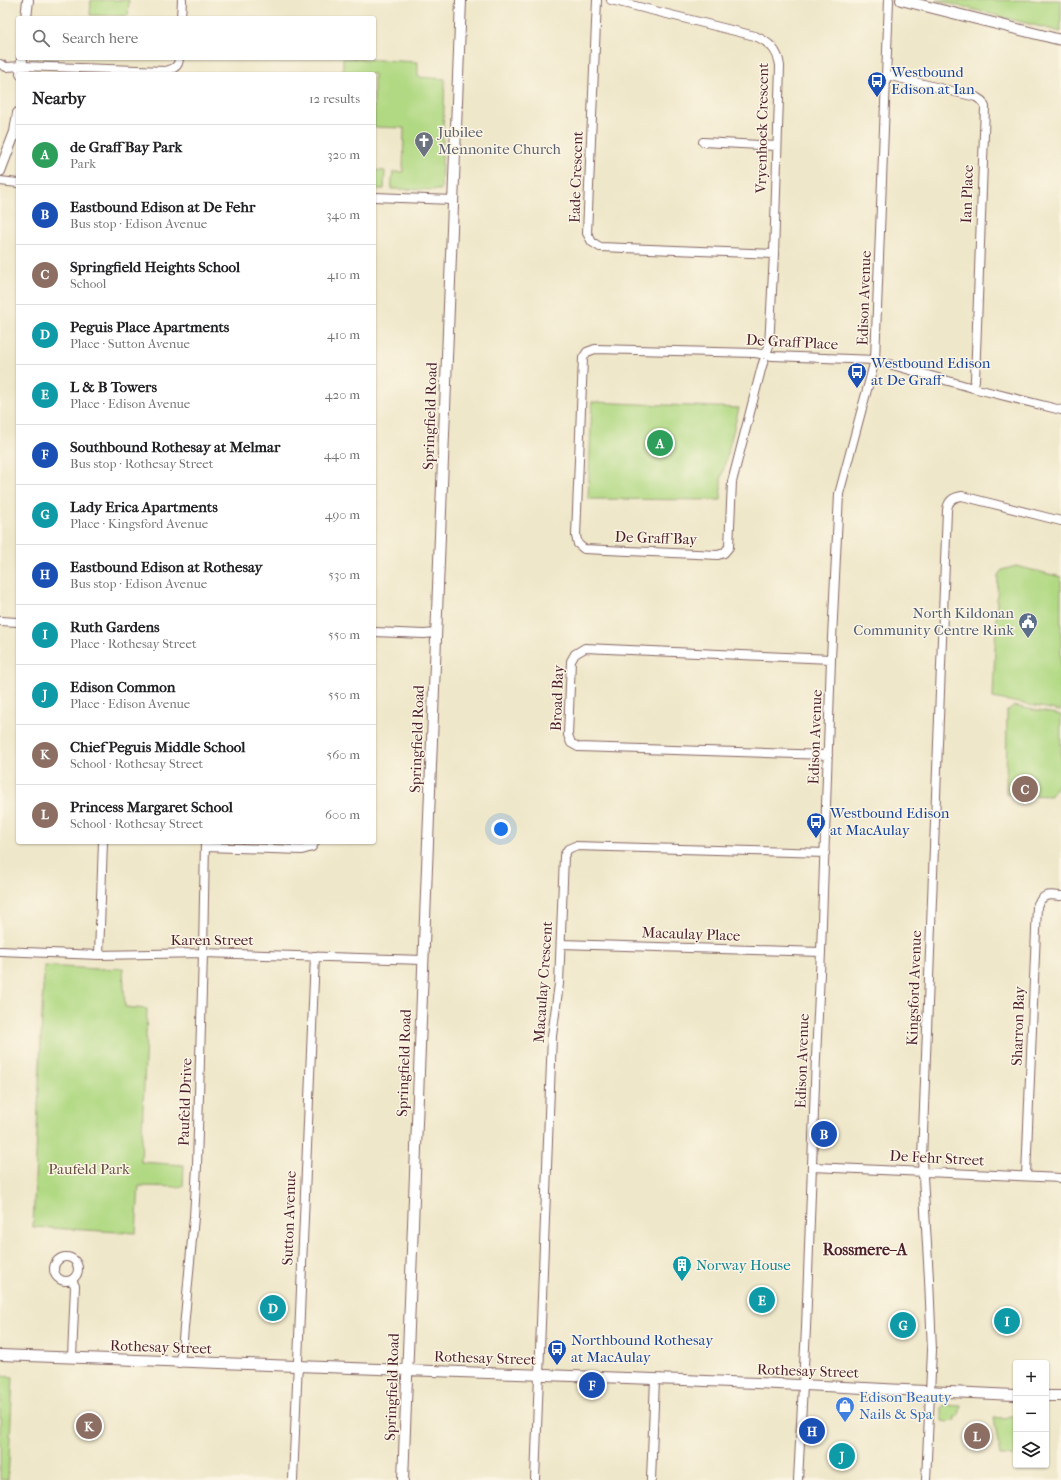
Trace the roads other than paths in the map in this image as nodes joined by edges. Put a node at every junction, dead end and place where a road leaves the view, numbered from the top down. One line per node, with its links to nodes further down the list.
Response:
1 (28, 0): 8 (street)
2 (182, 0): 9 (street)
3 (461, 0): 22 (street, Springfield Road)
4 (597, 0): 23 (street, Eade Crescent)
5 (611, 0): 17 (street, Vryenhoek Crescent)
6 (889, 0): 14 (street, Edison Avenue)
7 (901, 0): 10 (street)
8 (26, 16)
9 (181, 16)
10 (1061, 40)
11 (179, 60): 13 (street)
12 (0, 64): 13 (street)
13 (22, 66)
14 (887, 75): 26 (street, Edison Avenue); 27 (street, Ian Place)
15 (16, 126): 18 (street)
16 (703, 142): 17 (street)
17 (776, 146): 23 (street, Vryenhoek Crescent)
18 (0, 171)
19 (0, 181): 20 (street)
20 (16, 183)
21 (376, 197): 22 (street)
22 (453, 200): 33 (street, Springfield Road)
23 (774, 254): 25 (street, Vryenhoek Crescent)
24 (587, 352): 25 (street, De Graff Place); 25 (street, De Graff Bay)
25 (765, 355): 26 (street, De Graff Place)
26 (875, 360): 27 (street, De Graff Place); 34 (street, Edison Avenue)
27 (972, 388): 28 (street, De Graff Place)
28 (1061, 410)
29 (1061, 521): 49 (street, Kingsford Avenue)
30 (0, 621): 31 (street)
31 (16, 622)
32 (376, 632): 33 (street)
33 (436, 633): 47 (street, Springfield Road)
34 (831, 659): 35 (street, Edison Avenue); 35 (street, Broad Bay)
35 (828, 755): 39 (street, Edison Avenue)
36 (103, 844): 45 (street)
37 (205, 844): 38 (street); 44 (street, Paufeld Drive)
38 (314, 844)
39 (824, 853): 41 (street, Macaulay Crescent); 43 (street, Edison Avenue)
40 (1061, 896): 50 (street, Sharron Bay)
41 (561, 944): 43 (street, Macaulay Place); 58 (street, Macaulay Crescent)
42 (0, 951): 45 (street, Karen Street)
43 (821, 952): 48 (street, Edison Avenue)
44 (204, 953): 45 (street, Karen Street); 46 (street, Karen Street); 55 (street, Paufeld Drive)
45 (99, 955)
46 (315, 956): 47 (street, Karen Street); 56 (street, Sutton Avenue)
47 (423, 960): 57 (street, Springfield Road)
48 (812, 1167): 49 (street, De Fehr Street); 60 (street, Edison Avenue)
49 (922, 1171): 50 (street, De Fehr Street); 61 (street, Kingsford Avenue)
50 (1026, 1176): 51 (street, De Fehr Street)
51 (1061, 1178)
52 (72, 1280): 54 (street)
53 (0, 1355): 54 (street, Rothesay Street)
54 (72, 1358): 55 (street, Rothesay Street)
55 (179, 1363): 56 (street, Rothesay Street)
56 (297, 1367): 57 (street, Rothesay Street); 65 (street, Sutton Avenue)
57 (407, 1370): 58 (street, Rothesay Street); 66 (street, Springfield Road)
58 (539, 1375): 59 (street, Rothesay Street); 67 (street, Macaulay Crescent)
59 (655, 1379): 60 (street, Rothesay Street); 68 (street)
60 (804, 1385): 61 (street, Rothesay Street); 69 (street, Edison Avenue)
61 (929, 1391): 62 (street, Rothesay Street); 70 (street, Kingsford Avenue)
62 (1013, 1394)
63 (1049, 1396): 64 (street)
64 (1061, 1396)
65 (292, 1480)
66 (403, 1480)
67 (535, 1480)
68 (651, 1480)
69 (798, 1480)
70 (926, 1480)

